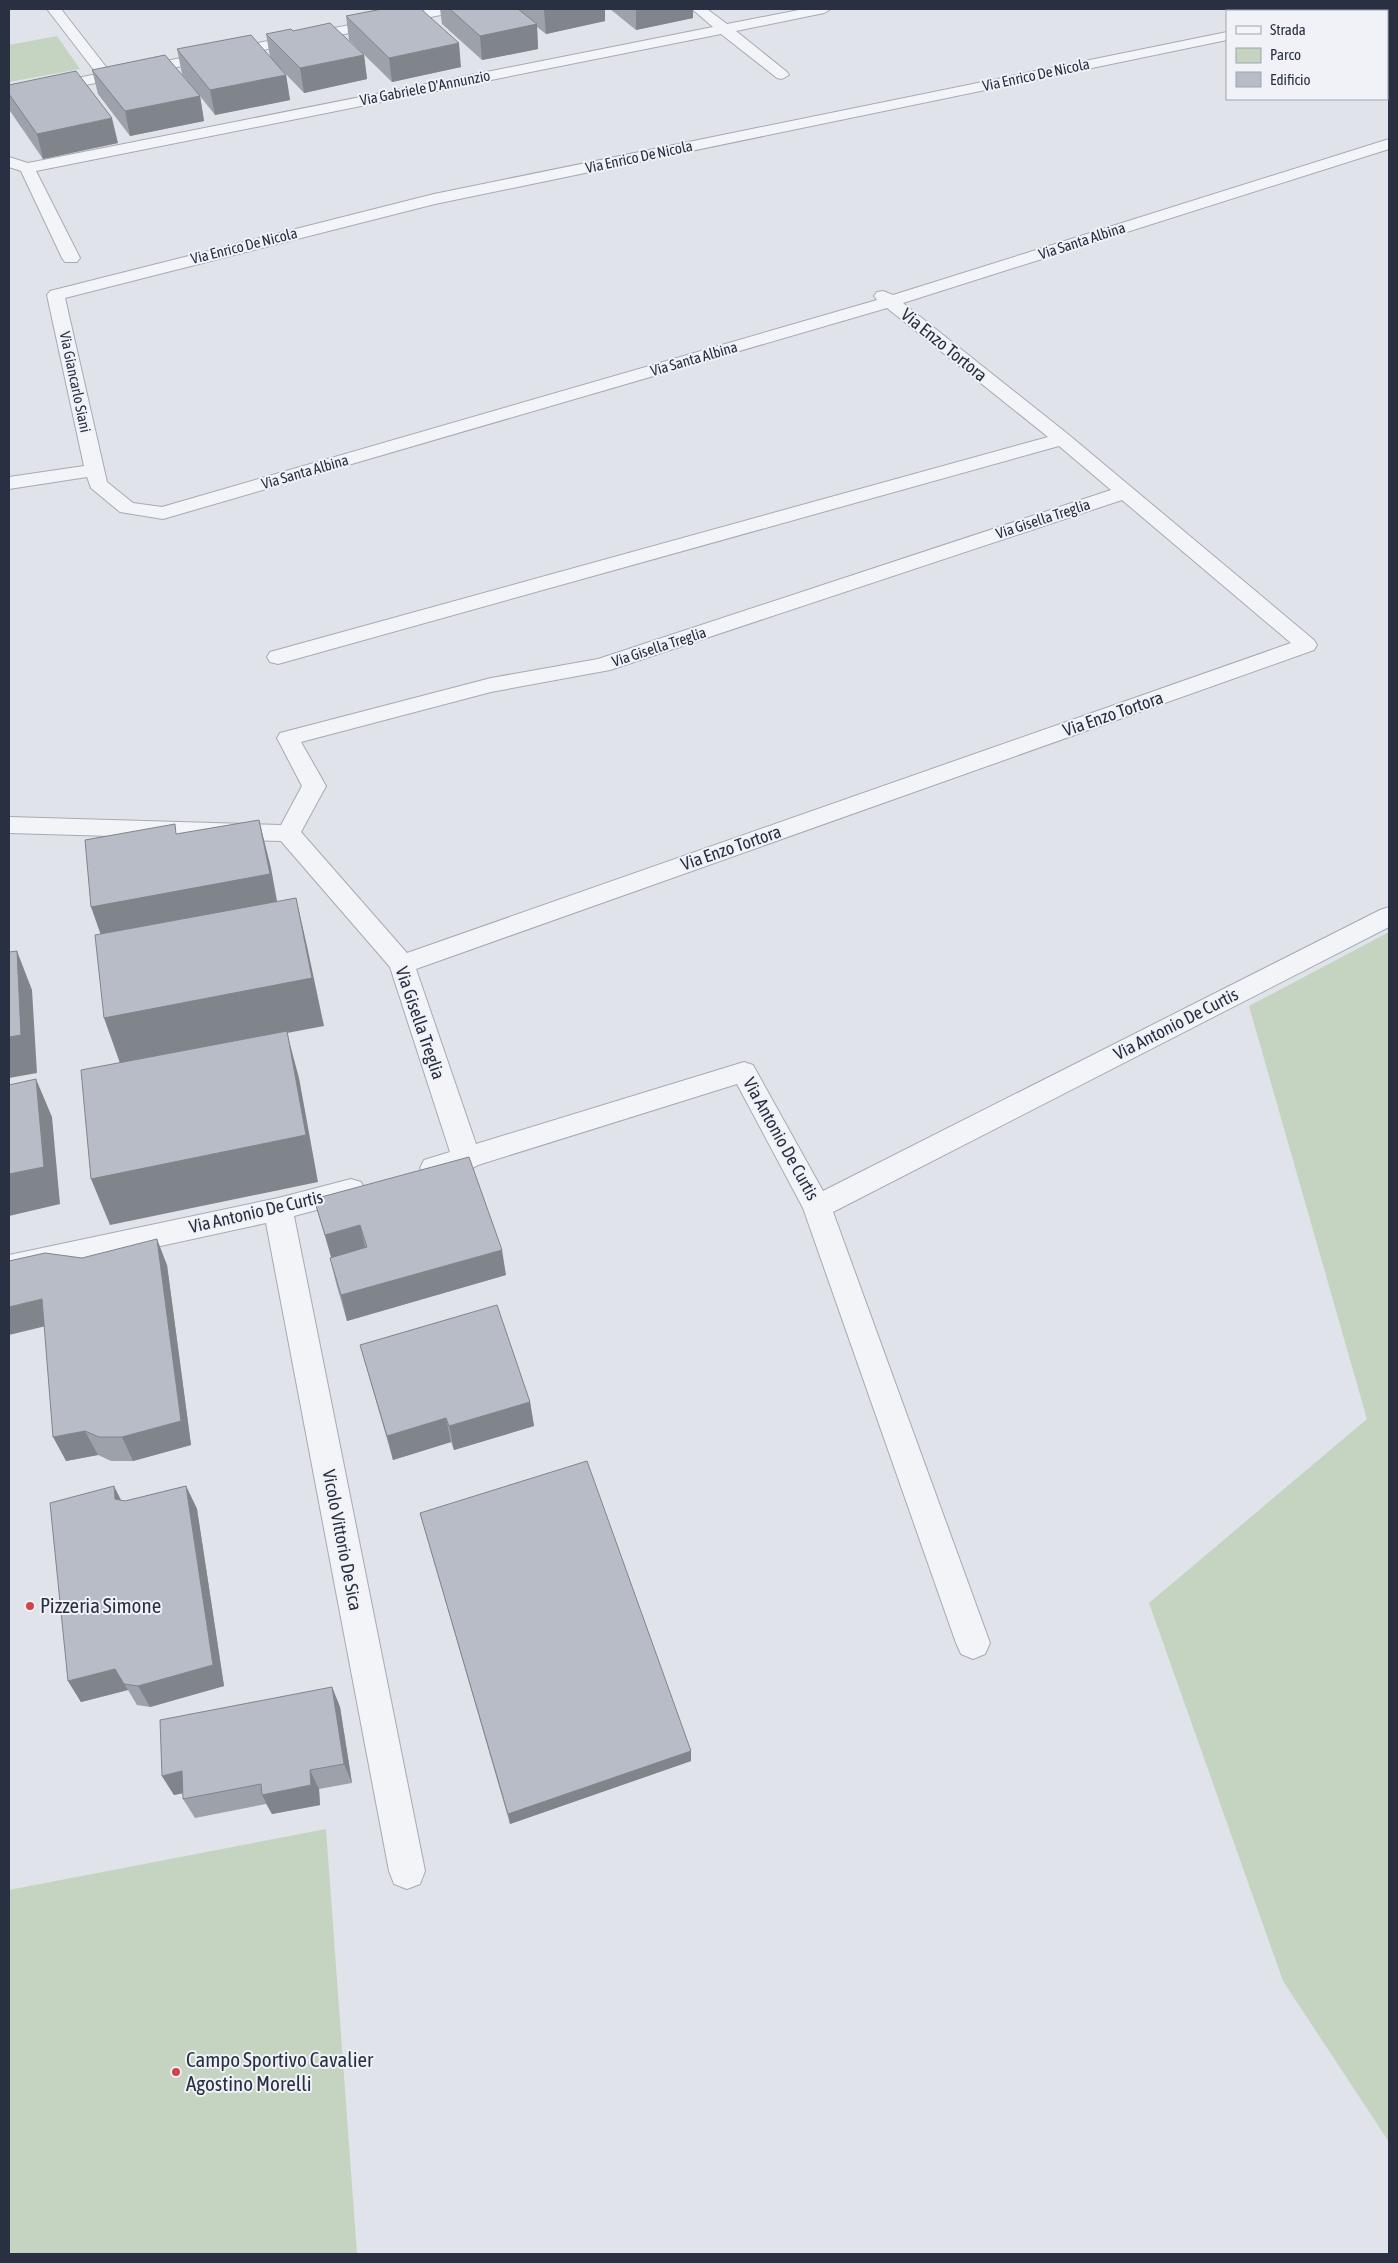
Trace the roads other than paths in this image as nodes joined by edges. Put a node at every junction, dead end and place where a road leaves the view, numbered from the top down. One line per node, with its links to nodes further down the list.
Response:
1 (54, 9): 9 (street)
2 (451, 9): 5 (street)
3 (699, 9): 6 (street)
4 (824, 9): 6 (street, Via Gabriele D'Annunzio)
5 (407, 13): 9 (street)
6 (722, 28): 8 (street); 13 (street, Via Gabriele D'Annunzio)
7 (1226, 36): 15 (street, Via Enrico De Nicola)
8 (782, 75)
9 (107, 77): 10 (street)
10 (9, 96)
11 (1389, 144): 16 (street, Via Santa Albina)
12 (9, 162): 13 (street, Via Gabriele D'Annunzio)
13 (27, 168): 14 (street)
14 (70, 258)
15 (56, 295): 18 (street, Via Giancarlo Siani)
16 (886, 299): 17 (street, Via Enzo Tortora); 18 (street, Via Santa Albina)
17 (1062, 439): 20 (street, Via Enzo Tortora); 21 (street)
18 (94, 470): 19 (street)
19 (9, 483)
20 (1125, 492): 23 (street, Via Gisella Treglia); 25 (street, Via Enzo Tortora)
21 (278, 657)
22 (9, 825): 23 (street)
23 (288, 833): 25 (street, Via Gisella Treglia)
24 (1389, 916): 29 (street, Via Antonio De Curtis)
25 (402, 964): 26 (street, Via Gisella Treglia)
26 (467, 1160): 27 (street, Via Antonio De Curtis); 29 (street, Via Antonio De Curtis)
27 (410, 1174)
28 (372, 1184): 30 (street, Via Antonio De Curtis)
29 (817, 1207): 32 (street)
30 (278, 1209): 31 (street, Via Antonio De Curtis); 33 (street, Vicolo Vittorio De Sica)
31 (9, 1268)
32 (973, 1643)
33 (407, 1871)

